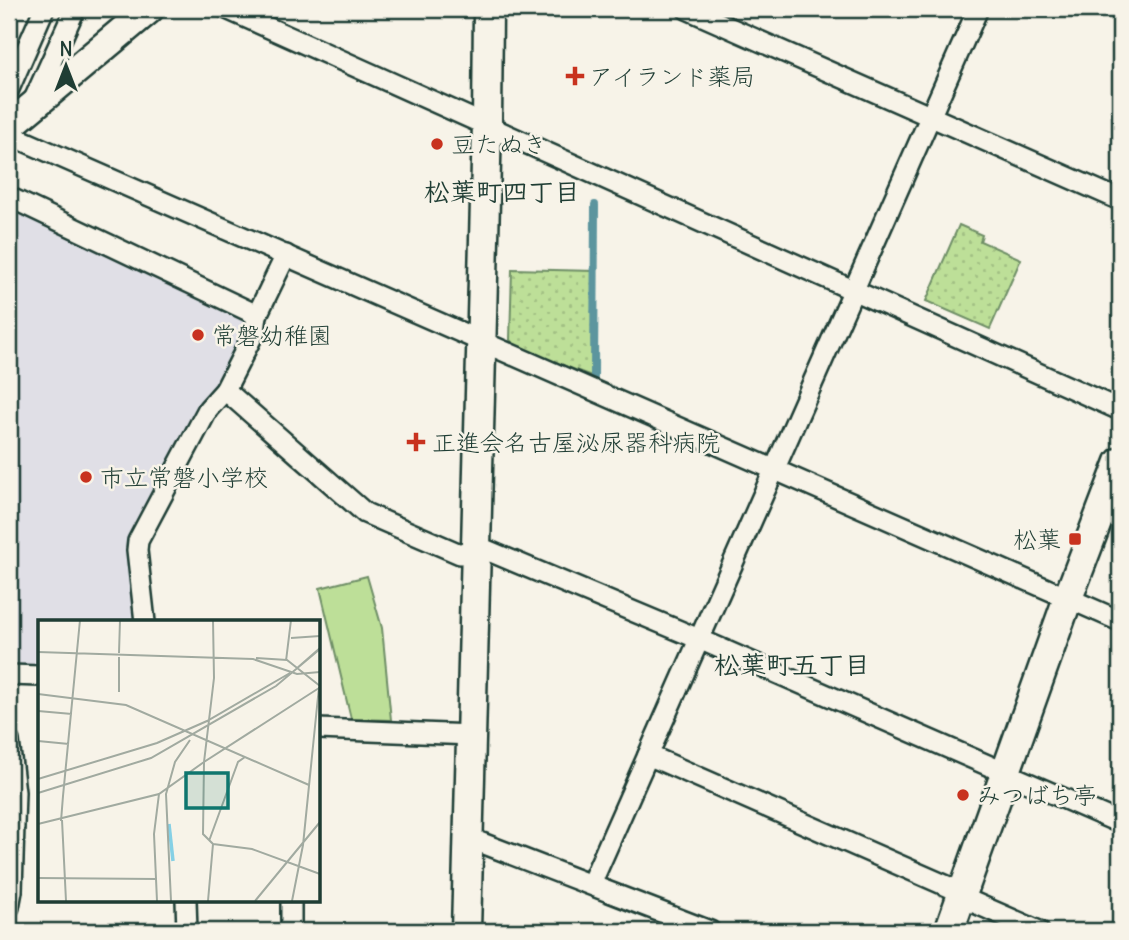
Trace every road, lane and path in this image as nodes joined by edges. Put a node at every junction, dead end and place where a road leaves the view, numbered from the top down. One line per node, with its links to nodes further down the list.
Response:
1 (44, 9): 8 (street)
2 (75, 9): 8 (street)
3 (149, 9): 8 (street)
4 (227, 9): 10 (street)
5 (488, 9): 10 (street)
6 (687, 9): 9 (street)
7 (978, 9): 9 (street)
8 (20, 97): 11 (street)
9 (930, 117): 13 (street); 15 (street)
10 (487, 124): 15 (street); 17 (street)
11 (10, 135): 14 (street)
12 (9, 197): 16 (street)
13 (1120, 200)
14 (286, 255): 16 (street); 17 (street)
15 (854, 290): 19 (street); 21 (street)
16 (257, 315): 18 (street)
17 (481, 340): 21 (street); 22 (street)
18 (225, 390): 22 (street); 24 (street)
19 (1120, 410)
20 (1120, 462): 23 (street)
21 (774, 470): 23 (street); 26 (street)
22 (477, 546): 26 (street); 30 (street)
23 (1068, 598): 25 (street); 33 (street)
24 (145, 620)
25 (1120, 621)
26 (699, 639): 32 (street); 33 (street)
27 (9, 675): 28 (street)
28 (38, 676)
29 (320, 729): 30 (street)
30 (471, 735): 36 (street)
31 (9, 741): 34 (street)
32 (648, 755): 37 (street); 38 (street)
33 (1005, 773): 35 (street); 38 (street)
34 (12, 803): 41 (street)
35 (1120, 823)
36 (469, 838): 37 (street); 44 (street)
37 (591, 884): 45 (street)
38 (962, 895): 46 (street); 47 (street)
39 (186, 902): 42 (street)
40 (291, 902): 43 (street)
41 (9, 907)
42 (187, 931)
43 (290, 931)
44 (466, 931)
45 (710, 931)
46 (949, 931)
47 (1039, 931)

